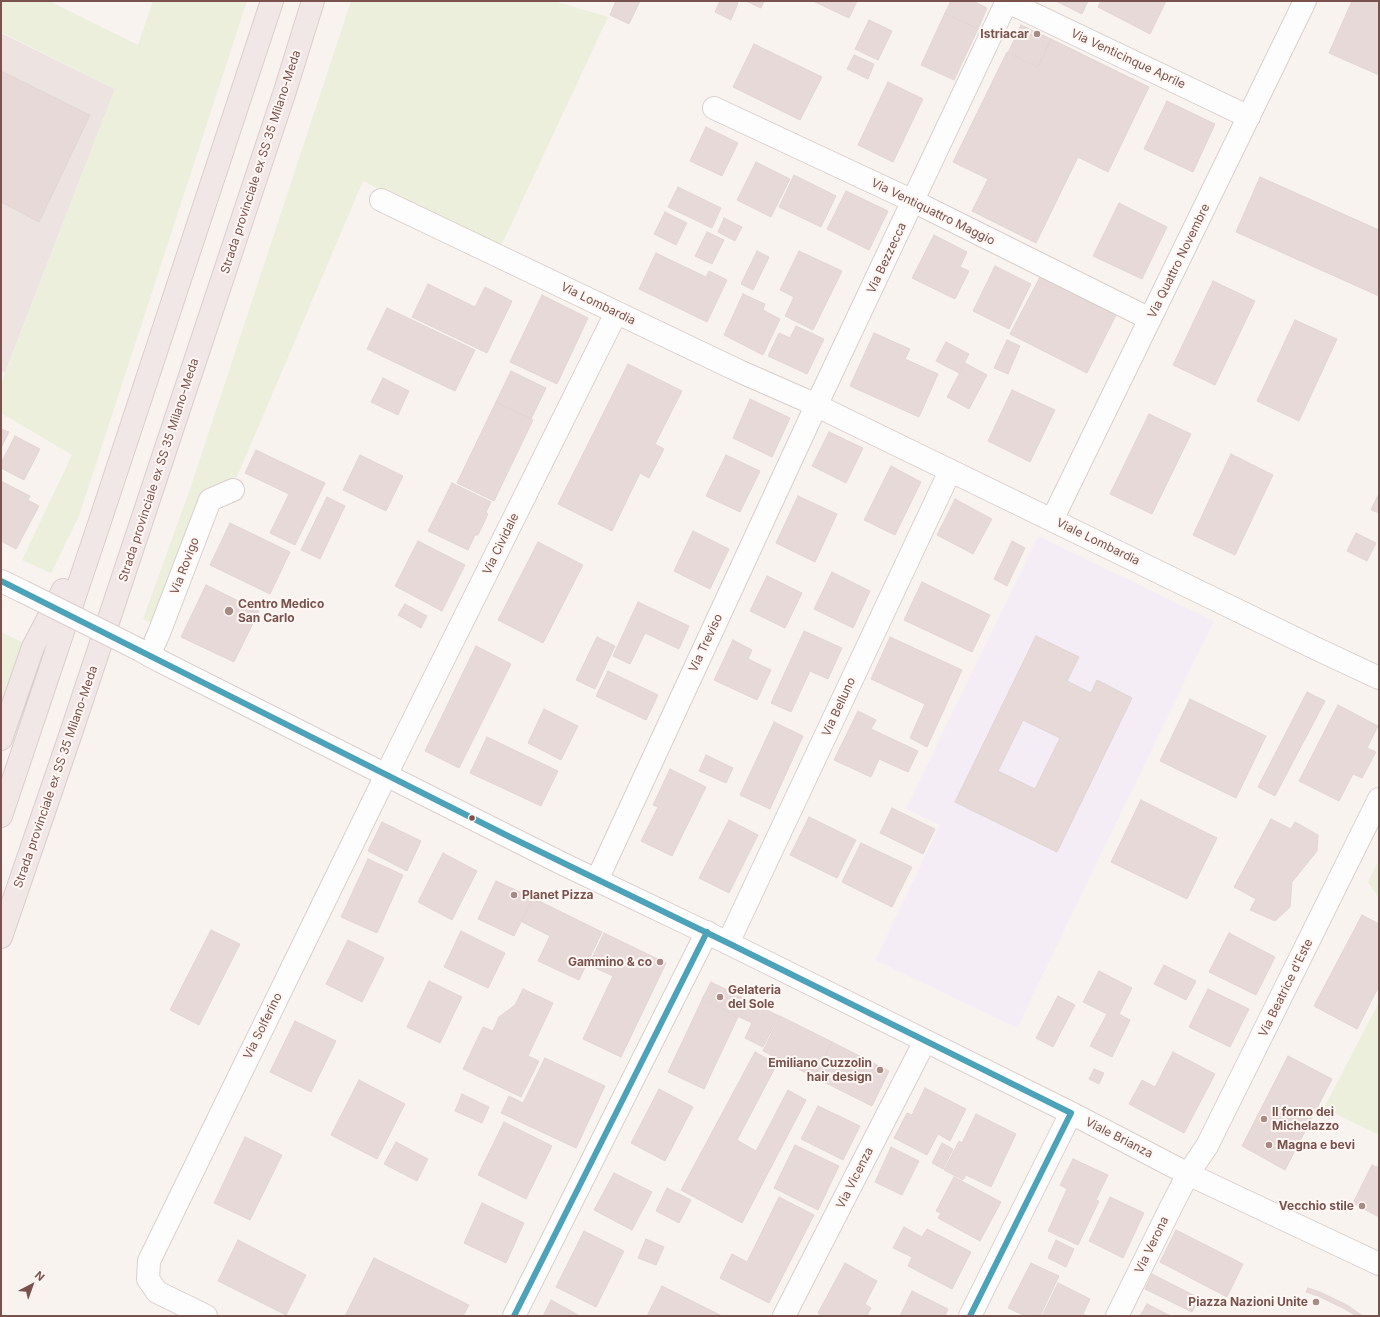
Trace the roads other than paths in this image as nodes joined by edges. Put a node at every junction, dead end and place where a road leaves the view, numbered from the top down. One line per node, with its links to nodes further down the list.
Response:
1 (272, 1): 15 (highway)
2 (313, 1): 25 (highway, Strada provinciale ex SS 35 Milano-Meda)
3 (1007, 1): 6 (street, Via Venticinque Aprile); 8 (street, Via Bezzecca)
4 (1305, 1): 6 (street, Via Quattro Novembre)
5 (714, 108): 8 (street, Via Ventiquattro Maggio)
6 (1249, 116): 10 (street, Via Quattro Novembre)
7 (382, 200): 9 (street, Via Lombardia)
8 (914, 202): 10 (street, Via Ventiquattro Maggio); 11 (street, Via Bezzecca)
9 (616, 313): 11 (street, Via Lombardia); 20 (street, Via Cividale)
10 (1150, 319): 14 (street, Via Quattro Novembre)
11 (816, 406): 12 (street, Viale Lombardia); 23 (street, Via Treviso)
12 (950, 471): 14 (street, Viale Lombardia); 26 (street, Via Belluno)
13 (232, 490): 17 (street, Via Rovigo)
14 (1052, 520): 18 (street, Viale Lombardia)
15 (99, 524): 19 (highway); 22 (highway)
16 (1, 581): 17 (street, Viale Brianza, bridge)
17 (144, 652): 20 (street, Viale Brianza)
18 (1379, 678)
19 (1, 739)
20 (386, 775): 23 (street, Viale Brianza); 31 (street, Via Solferino)
21 (1379, 799): 29 (street, Via Beatrice d'Este)
22 (1, 816)
23 (597, 880): 24 (street, Viale Brianza)
24 (707, 932): 26 (street, Viale Brianza); 32 (street)
25 (1, 937)
26 (728, 943): 27 (street, Viale Brianza)
27 (925, 1041): 28 (street, Viale Brianza); 33 (street, Via Vicenza)
28 (1071, 1113): 29 (street, Viale Brianza); 34 (street)
29 (1188, 1174): 30 (street, Viale Brianza); 35 (street, Via Verona)
30 (1379, 1264)
31 (206, 1316)
32 (514, 1316)
33 (784, 1316)
34 (970, 1316)
35 (1117, 1316)

